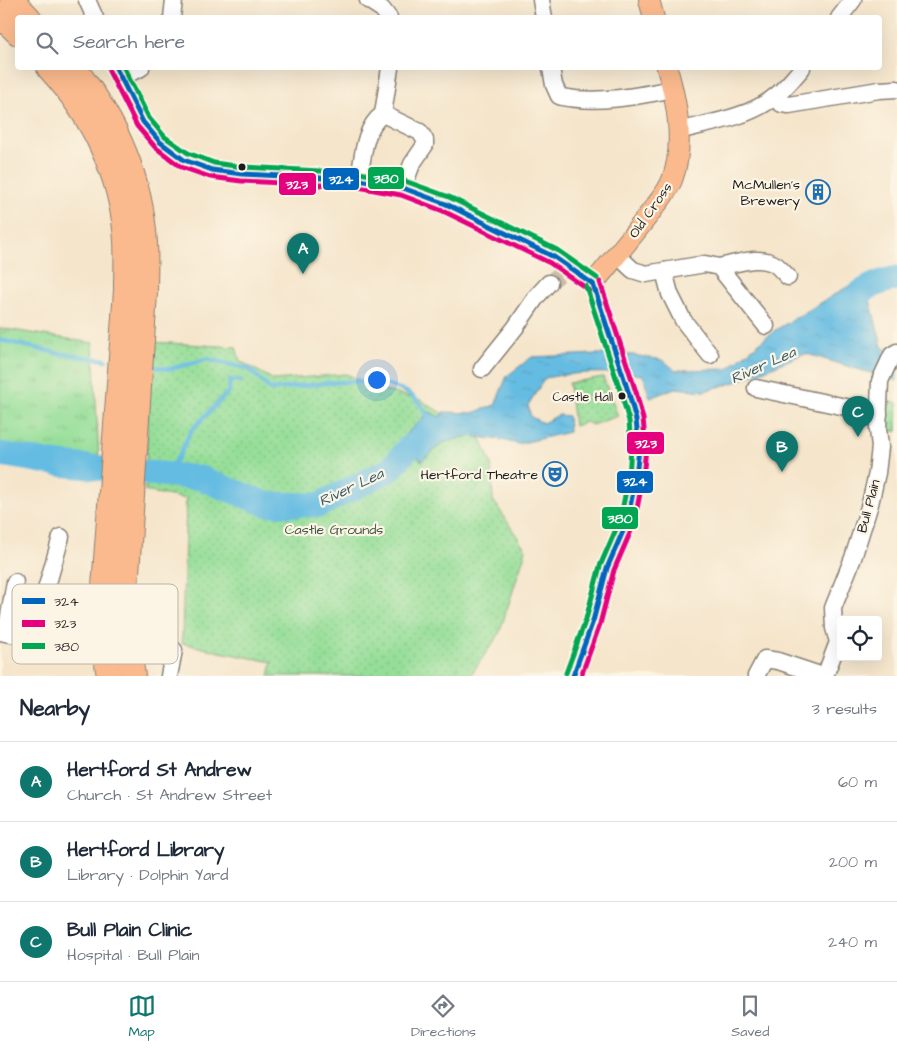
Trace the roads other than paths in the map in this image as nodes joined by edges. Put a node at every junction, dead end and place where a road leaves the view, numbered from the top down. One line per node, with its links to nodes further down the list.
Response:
1 (12, 0): 9 (highway)
2 (87, 0): 10 (street)
3 (174, 0): 11 (street)
4 (368, 0): 12 (street)
5 (541, 0): 13 (street)
6 (649, 0): 14 (main road)
7 (853, 0): 15 (street)
8 (0, 15): 16 (highway)
9 (26, 15)
10 (94, 15)
11 (172, 15)
12 (387, 15)
13 (544, 15)
14 (653, 15)
15 (841, 15)
16 (15, 30)
17 (51, 70): 43 (highway)
18 (76, 70): 43 (highway)
19 (390, 70): 27 (street)
20 (551, 70): 24 (street)
21 (668, 70): 24 (main road, Old Cross)
22 (800, 70): 26 (street)
23 (118, 72): 29 (street)
24 (673, 89): 28 (main road, Old Cross)
25 (897, 89): 26 (street)
26 (773, 98): 28 (street)
27 (383, 114): 29 (street); 30 (street)
28 (678, 131): 31 (main road, Old Cross)
29 (359, 180): 30 (street)
30 (403, 188): 34 (street)
31 (617, 255): 33 (street); 36 (main road, Old Cross)
32 (719, 268): 33 (street); 35 (street); 37 (street)
33 (664, 271): 39 (street)
34 (558, 275): 36 (street); 40 (street)
35 (788, 277)
36 (593, 284): 51 (main road)
37 (766, 326)
38 (894, 354): 42 (street, Bull Plain)
39 (710, 355)
40 (482, 369)
41 (756, 388): 42 (street)
42 (880, 414): 53 (street, Bull Plain)
43 (125, 443): 44 (highway)
44 (122, 481): 47 (highway); 48 (highway)
45 (61, 537): 46 (street)
46 (48, 584)
47 (106, 584)
48 (124, 584)
49 (12, 594): 50 (street)
50 (3, 632)
51 (573, 676)
52 (756, 676): 53 (street)
53 (824, 676)

